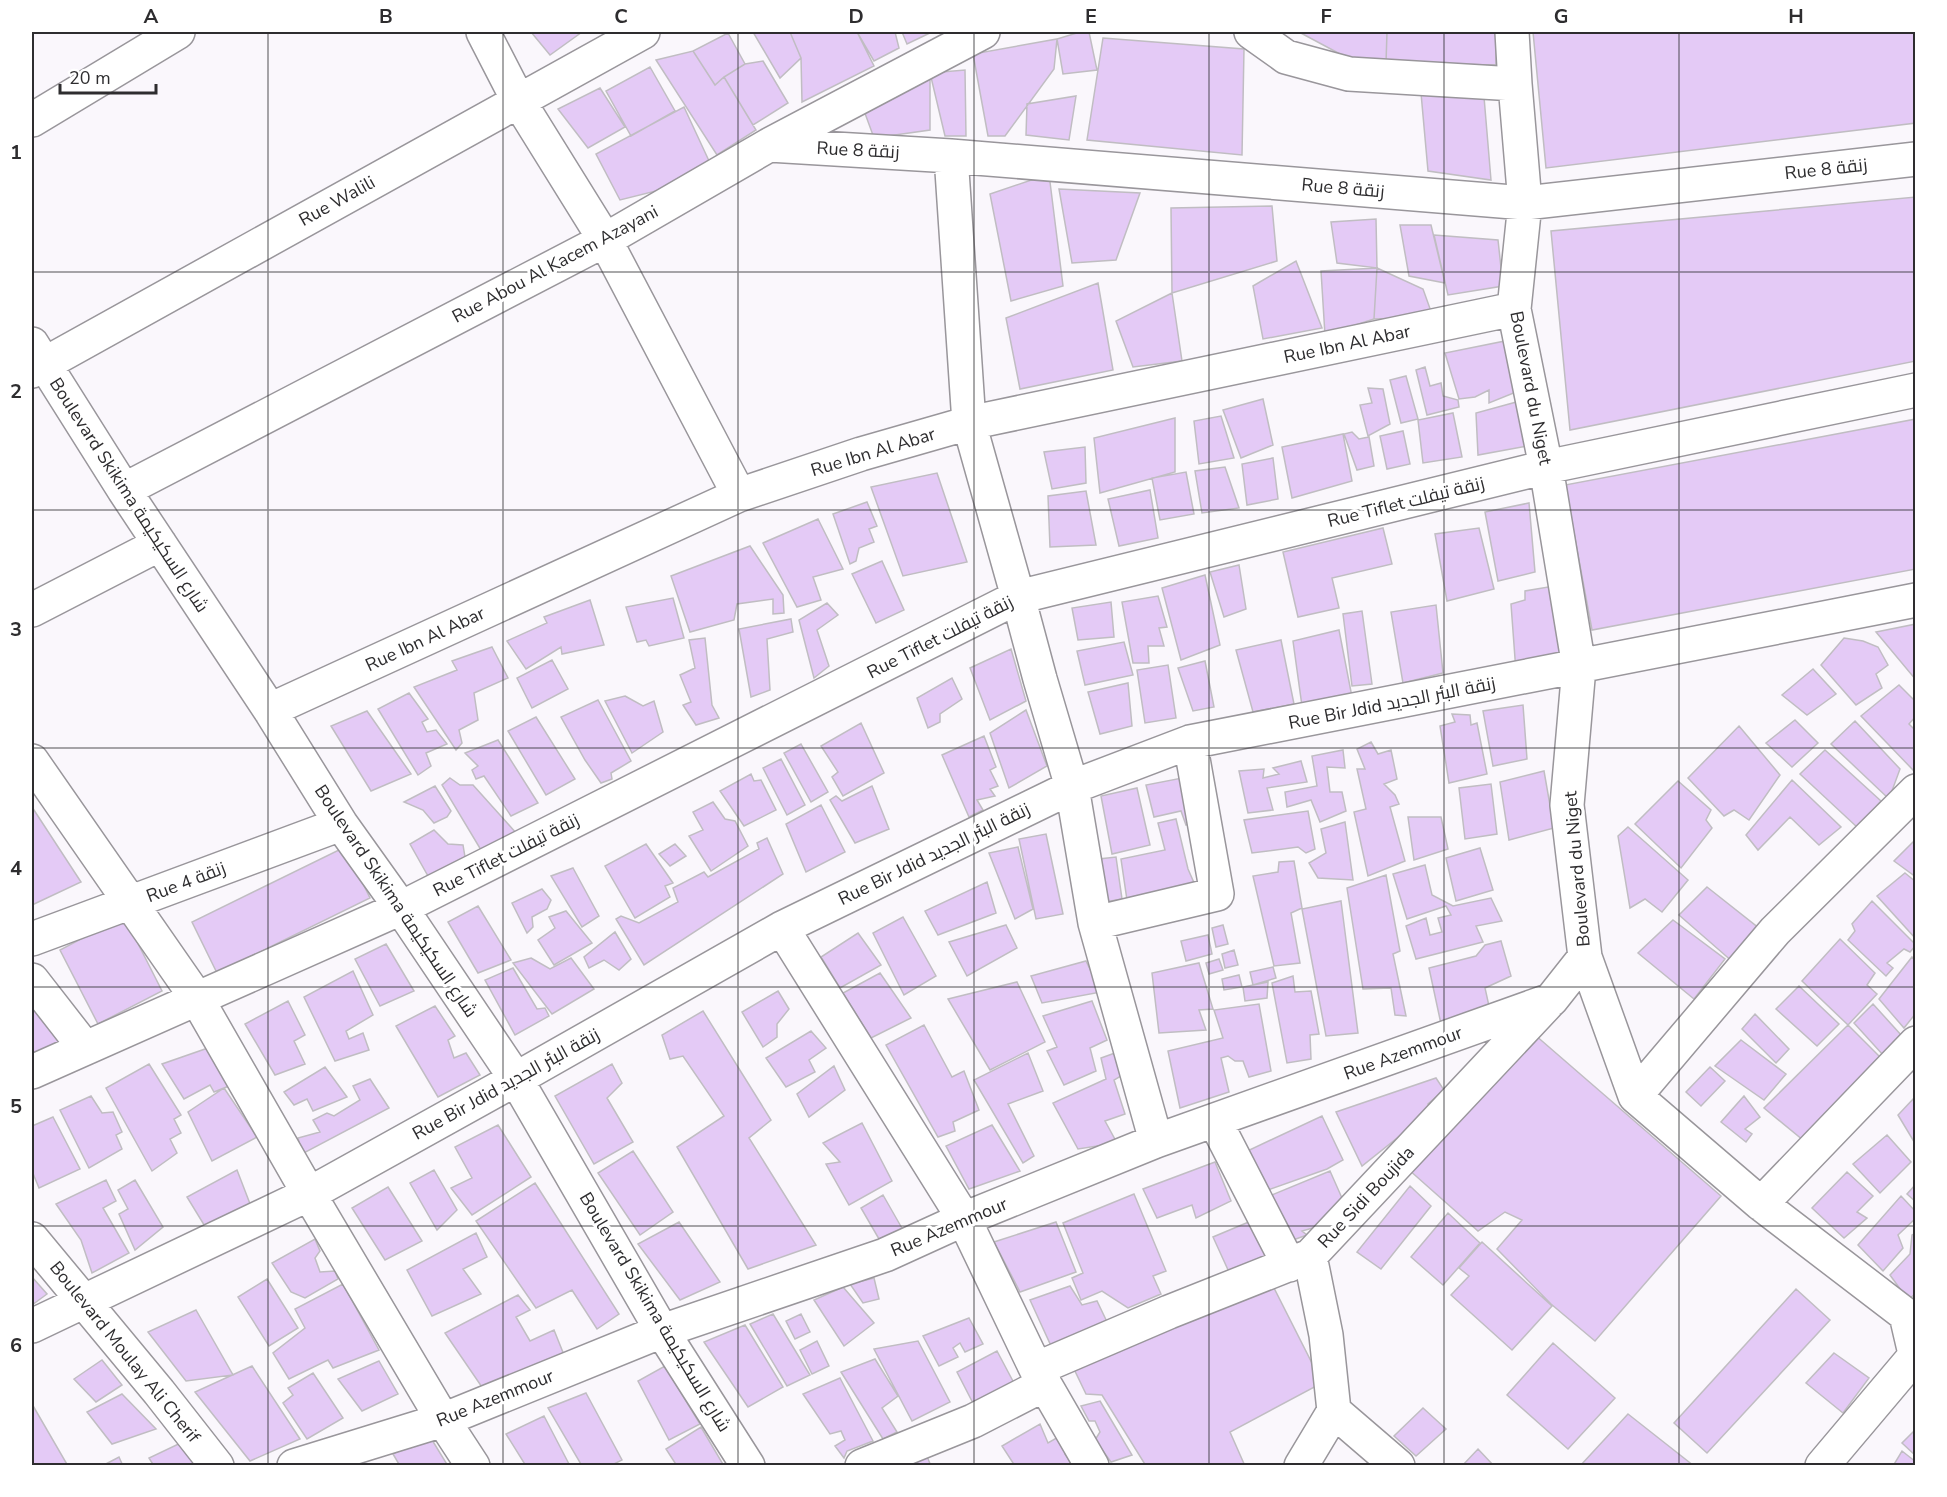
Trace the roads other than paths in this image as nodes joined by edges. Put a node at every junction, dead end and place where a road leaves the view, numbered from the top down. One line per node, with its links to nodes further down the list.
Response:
1 (178, 32): 10 (street)
2 (483, 32): 9 (street)
3 (643, 32): 9 (street, Rue Walili)
4 (1010, 32): 7 (street)
5 (1251, 32): 8 (street)
6 (1512, 32): 8 (street, Boulevard du Niget)
7 (980, 33): 11 (street, Rue Abou Al Kacem Azayani)
8 (1515, 84): 14 (street, Boulevard du Niget)
9 (518, 99): 15 (street); 17 (street, Rue Walili)
10 (32, 120)
11 (769, 145): 12 (street, Rue 8 زنقة); 15 (street, Rue Abou Al Kacem Azayani)
12 (951, 156): 14 (street, Rue 8 زنقة); 19 (street)
13 (1916, 159): 14 (street, Rue 8 زنقة)
14 (1525, 203): 16 (street, Boulevard du Niget)
15 (605, 240): 21 (street, Rue Abou Al Kacem Azayani); 22 (street)
16 (1514, 309): 19 (street, Rue Ibn Al Abar); 20 (street, Boulevard du Niget)
17 (36, 360): 21 (street, Boulevard Skikima شارع السكيكيمة)
18 (1916, 390): 20 (street, Rue Tiflet زنقة تيفلت)
19 (969, 423): 22 (street, Rue Ibn Al Abar); 24 (street)
20 (1546, 467): 24 (street, Rue Tiflet زنقة تيفلت); 27 (street, Boulevard du Niget)
21 (124, 490): 23 (street, Boulevard Skikima شارع السكيكيمة)
22 (739, 495): 28 (street, Rue Ibn Al Abar)
23 (160, 544): 26 (street); 28 (street, Boulevard Skikima شارع السكيكيمة)
24 (1018, 597): 31 (street); 35 (street, Rue Tiflet زنقة تيفلت)
25 (1916, 600): 27 (street, Rue Bir Jdid زنقة البئر الجديد)
26 (32, 610)
27 (1579, 667): 29 (street, Rue Bir Jdid زنقة البئر الجديد); 39 (street, Boulevard du Niget)
28 (270, 710): 33 (street, Boulevard Skikima شارع السكيكيمة)
29 (1190, 742): 31 (street, Rue Bir Jdid زنقة البئر الجديد); 36 (street)
30 (32, 761): 34 (street)
31 (1072, 787): 36 (street); 37 (street, Rue Bir Jdid زنقة البئر الجديد)
32 (1916, 791): 47 (street)
33 (341, 824): 34 (street, Rue 4 زنقة); 35 (street, Boulevard Skikima شارع السكيكيمة)
34 (132, 903): 38 (street, Rue 4 زنقة); 41 (street)
35 (401, 908): 41 (street, Rue Tiflet زنقة تيفلت); 46 (street, Boulevard Skikima شارع السكيكيمة)
36 (1095, 923): 49 (street)
37 (782, 928): 46 (street, Rue Bir Jdid زنقة البئر الجديد); 52 (street)
38 (32, 939)
39 (1585, 957): 42 (street); 47 (street, Boulevard du Niget)
40 (32, 980): 44 (street)
41 (196, 997): 44 (street, Rue Tiflet زنقة تيفلت); 50 (street)
42 (1551, 1000): 48 (street, Rue Azemmour); 54 (street, Rue Sidi Boujida)
43 (1916, 1043): 51 (street)
44 (85, 1048): 45 (street, Rue Tiflet زنقة تيفلت)
45 (32, 1072)
46 (516, 1079): 50 (street, Rue Bir Jdid زنقة البئر الجديد); 58 (street, Boulevard Skikima شارع السكيكيمة)
47 (1635, 1096): 51 (street, Boulevard du Niget)
48 (1215, 1121): 49 (street, Rue Azemmour); 54 (street)
49 (1156, 1141): 52 (street, Rue Azemmour)
50 (309, 1194): 55 (street, Rue Bir Jdid زنقة البئر الجديد); 62 (street)
51 (1761, 1204): 56 (street, Boulevard du Niget)
52 (964, 1220): 58 (street, Rue Azemmour); 60 (street)
53 (32, 1239): 55 (street, Boulevard Moulay Ali Cherif)
54 (1300, 1261): 60 (street, Rue Sidi Boujida); 61 (street)
55 (82, 1301): 57 (street, Rue Bir Jdid زنقة البئر الجديد); 63 (street, Boulevard Moulay Ali Cherif)
56 (1911, 1312): 59 (street, Boulevard du Niget)
57 (32, 1326)
58 (662, 1331): 62 (street, Rue Azemmour); 66 (street, Boulevard Skikima شارع السكيكيمة)
59 (1915, 1357): 71 (street)
60 (1040, 1376): 67 (street, Rue Sidi Boujida); 68 (street)
61 (1334, 1411): 69 (street); 70 (street)
62 (443, 1420): 64 (street, Rue Azemmour); 65 (street)
63 (217, 1466)
64 (294, 1466)
65 (473, 1466)
66 (748, 1466)
67 (862, 1466)
68 (1092, 1466)
69 (1301, 1466)
70 (1398, 1466)
71 (1822, 1466)

